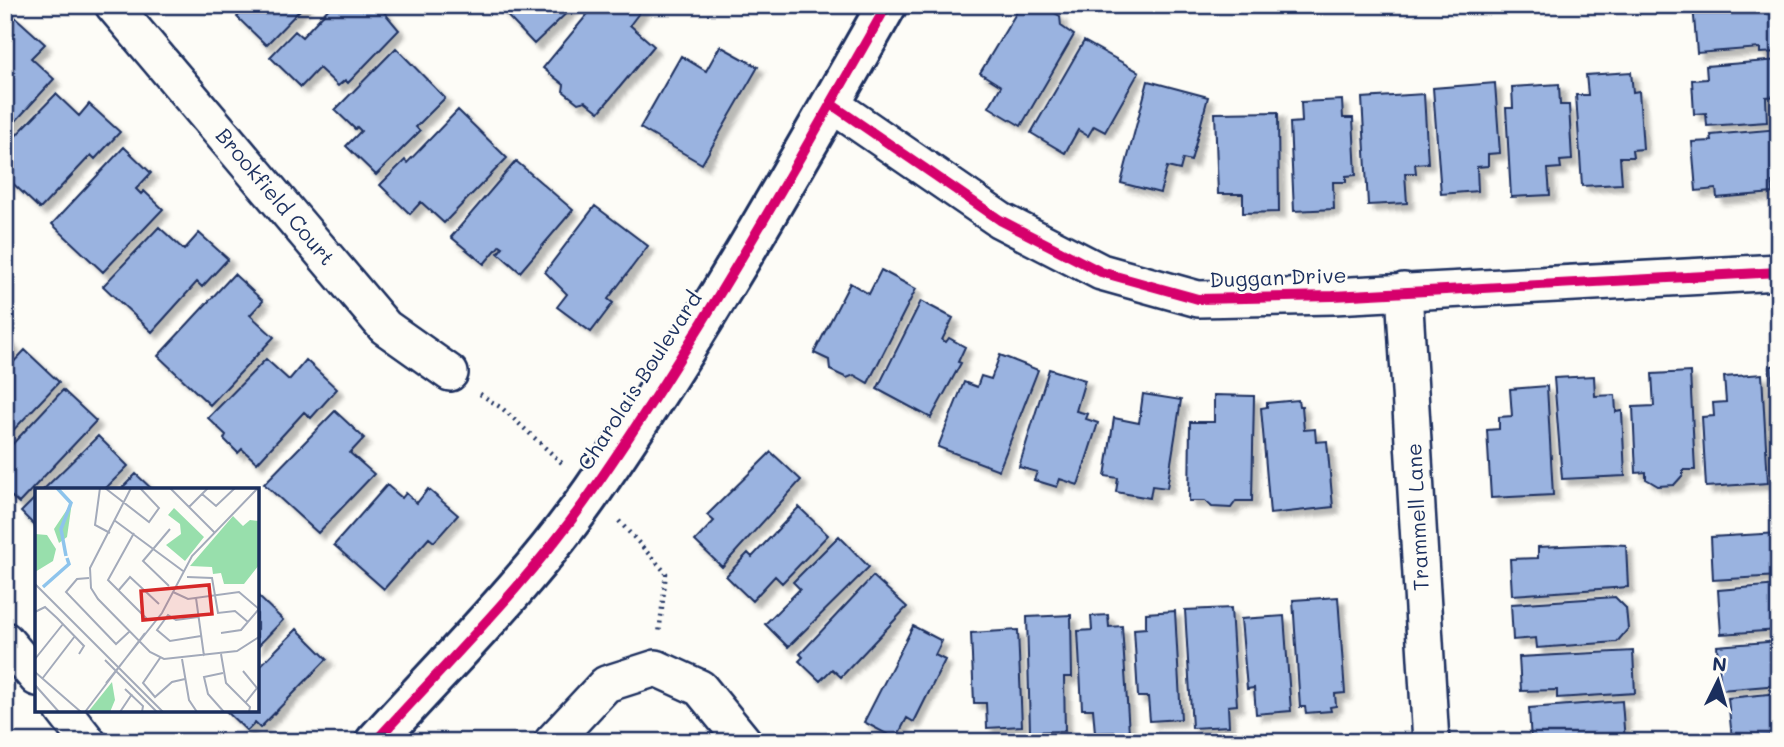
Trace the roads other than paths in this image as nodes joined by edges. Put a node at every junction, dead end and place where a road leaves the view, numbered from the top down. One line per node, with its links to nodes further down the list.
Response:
1 (113, 5): 6 (street, Brookfield Court)
2 (887, 5): 3 (street, Charolais Boulevard)
3 (831, 104): 5 (street, Duggan Drive); 11 (street, Charolais Boulevard)
4 (1779, 272): 5 (street, Duggan Drive)
5 (1404, 292): 14 (street, Trammell Lane)
6 (450, 373)
7 (5, 640): 8 (street)
8 (35, 676)
9 (65, 712): 10 (street)
10 (89, 742)
11 (374, 742)
12 (552, 742): 13 (street)
13 (744, 742)
14 (1431, 742)

